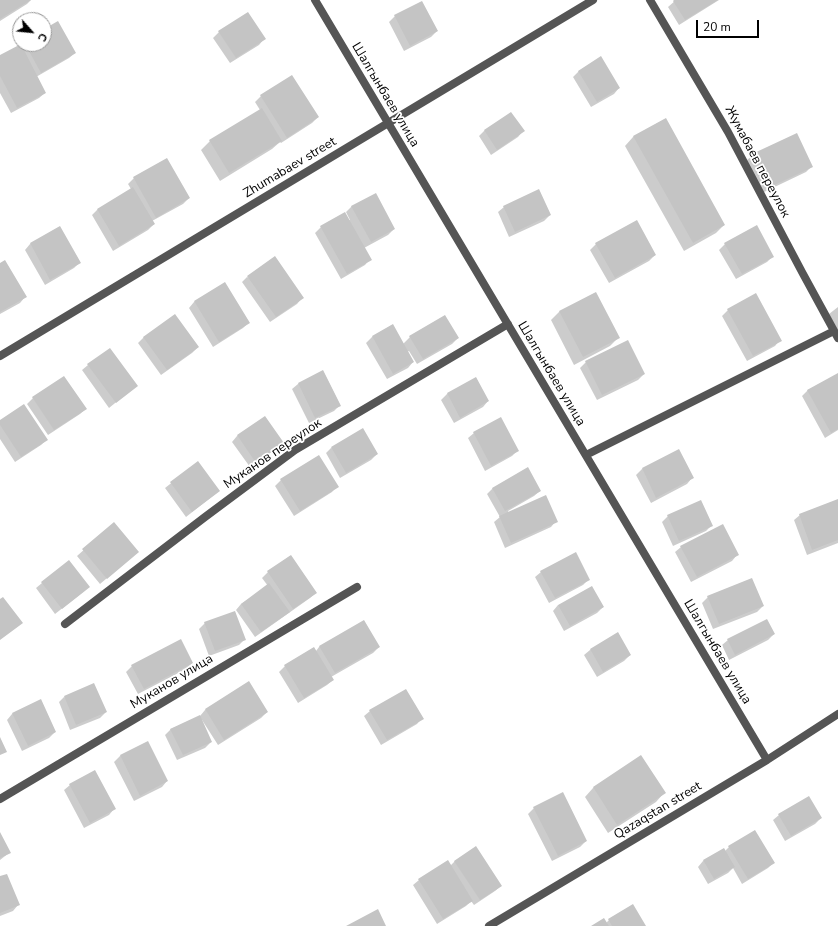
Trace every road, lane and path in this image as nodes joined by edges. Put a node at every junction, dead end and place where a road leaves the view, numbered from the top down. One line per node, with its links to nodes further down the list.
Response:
1 (315, 0): 4 (street, Шалгынбаев улица)
2 (593, 0): 4 (street, Zhumabaev street)
3 (650, 0): 6 (street, Жумабаев переулок)
4 (388, 124): 5 (street, Шалгынбаев улица); 7 (street, Zhumabaev street)
5 (508, 324): 8 (street, Шалгынбаев улица); 10 (street, Муканов переулок)
6 (836, 335): 8 (street)
7 (0, 356)
8 (586, 455): 12 (street, Шалгынбаев улица)
9 (357, 587): 13 (street, Муканов улица)
10 (65, 624)
11 (838, 714): 12 (street, Qazaqstan street)
12 (767, 760): 14 (street, Qazaqstan street)
13 (0, 799)
14 (489, 926)

